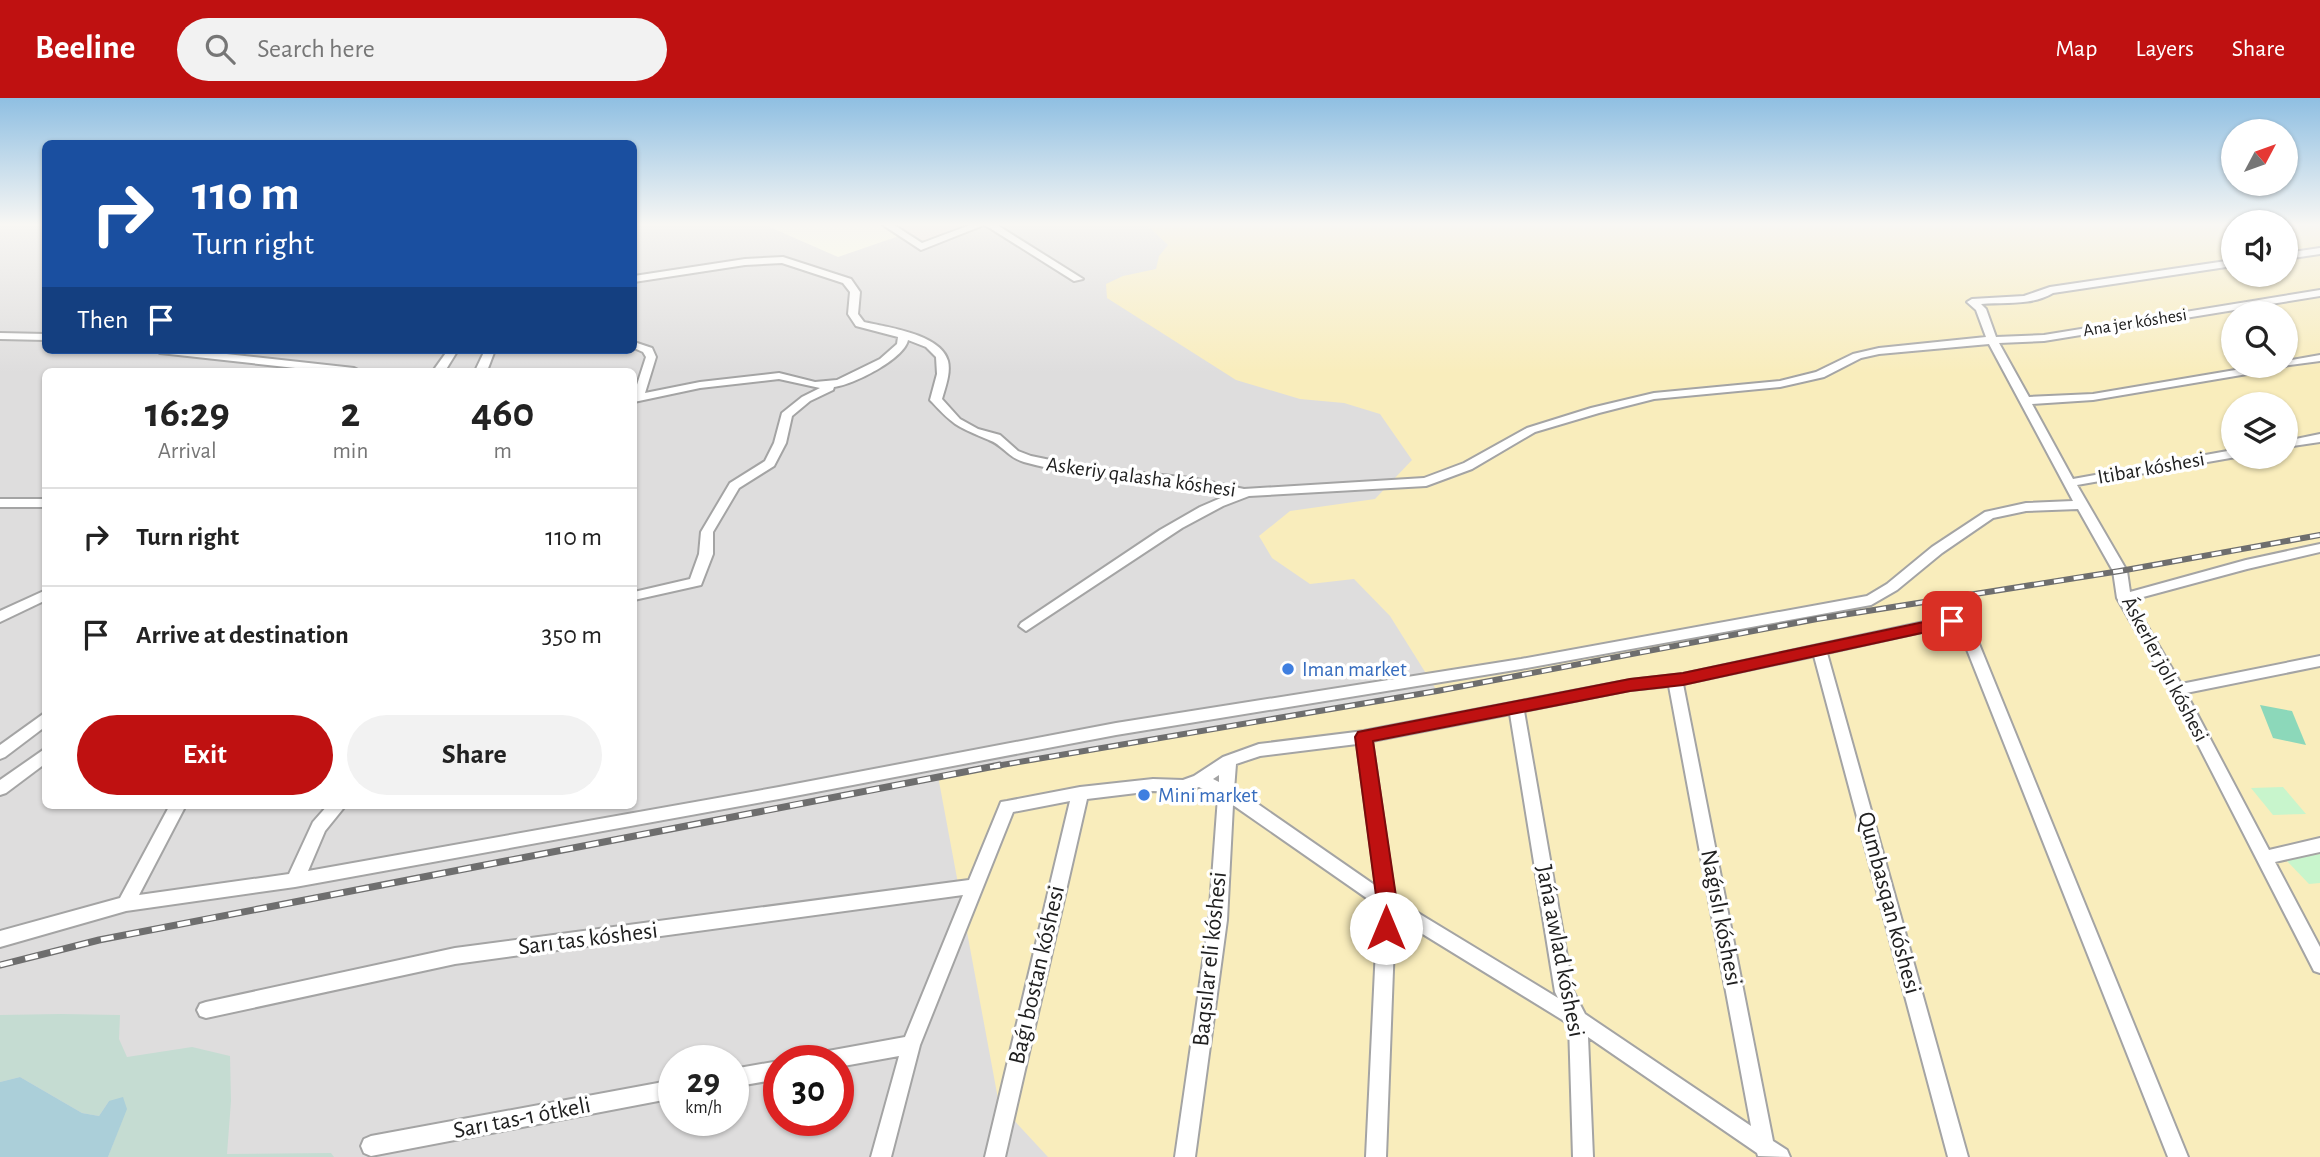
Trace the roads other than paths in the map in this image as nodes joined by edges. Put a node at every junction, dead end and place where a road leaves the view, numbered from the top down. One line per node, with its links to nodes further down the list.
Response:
1 (662, 274): 5 (street, Askeriy qalasha kóshesi)
2 (827, 274): 8 (street, Askeriy qalasha kóshesi)
3 (1070, 274): 6 (street)
4 (2153, 274): 11 (street, Áskerler jolı kóshesi)
5 (637, 279)
6 (1078, 279)
7 (2320, 293): 11 (street, Ana jer kóshesi)
8 (904, 335): 18 (street); 26 (street, Askeriy qalasha kóshesi)
9 (0, 336): 10 (street)
10 (42, 337)
11 (1992, 340): 21 (street, Áskerler jolı kóshesi); 22 (street, Ana jer kóshesi)
12 (637, 346): 19 (street)
13 (197, 354): 16 (street)
14 (2320, 358): 15 (street)
15 (2298, 362)
16 (326, 368)
17 (2221, 375): 21 (street)
18 (839, 383): 20 (street); 34 (street)
19 (637, 395)
20 (637, 398)
21 (2026, 401): 27 (street, Áskerler jolı kóshesi)
22 (1595, 410): 28 (street, Askeriy qalasha kóshesi)
23 (2320, 438): 24 (street)
24 (2298, 442)
25 (2221, 456): 27 (street, Itibar kóshesi)
26 (1191, 481): 28 (street, Askeriy qalasha kóshesi); 32 (street)
27 (2069, 483): 31 (street, Áskerler jolı kóshesi)
28 (1248, 492): 32 (street, Askeriy qalasha kóshesi)
29 (0, 503): 30 (street)
30 (42, 503)
31 (2082, 505): 36 (street, Áskerler jolı kóshesi); 57 (street)
32 (1207, 509): 38 (street, Askeriy qalasha kóshesi)
33 (2320, 548): 36 (street)
34 (637, 595)
35 (42, 596): 37 (street)
36 (2124, 598): 42 (street, Áskerler jolı kóshesi)
37 (0, 617)
38 (1026, 626)
39 (1819, 648): 41 (street); 75 (street, Qumbasqan kóshesi); 76 (street)
40 (2320, 661): 42 (street)
41 (1675, 680): 43 (street); 69 (street, Naǵıslı kóshesi)
42 (2177, 690): 56 (street, Áskerler jolı kóshesi)
43 (1516, 706): 45 (street); 64 (street, Jańa awlad kóshesi)
44 (42, 720): 46 (street)
45 (1364, 737): 48 (street); 59 (street)
46 (0, 753)
47 (42, 757): 50 (street)
48 (1228, 761): 49 (street); 51 (street, Baqsılar eli kóshesi)
49 (1200, 780): 51 (street); 52 (street)
50 (0, 789)
51 (1224, 792): 59 (street); 72 (street, Baqsılar eli kóshesi)
52 (1080, 793): 58 (street); 71 (street, Baǵı bostan kóshesi)
53 (176, 809): 60 (street)
54 (335, 809): 57 (street)
55 (2320, 845): 56 (street)
56 (2265, 858): 62 (street, Áskerler jolı kóshesi)
57 (295, 880): 60 (street)
58 (973, 887): 63 (street, Sarı tas kóshesi); 65 (street)
59 (1387, 903): 64 (street); 73 (street)
60 (126, 904): 61 (street)
61 (0, 939)
62 (2320, 965)
63 (206, 1010)
64 (1578, 1020): 69 (street); 74 (street, Jańa awlad kóshesi)
65 (911, 1045): 66 (street); 70 (street)
66 (854, 1055)
67 (658, 1092): 68 (street, Sarı tas-1 ótkeli)
68 (371, 1146)
69 (1770, 1153)
70 (881, 1157)
71 (995, 1157)
72 (1185, 1157)
73 (1376, 1157)
74 (1583, 1157)
75 (1958, 1157)
76 (2178, 1157)

